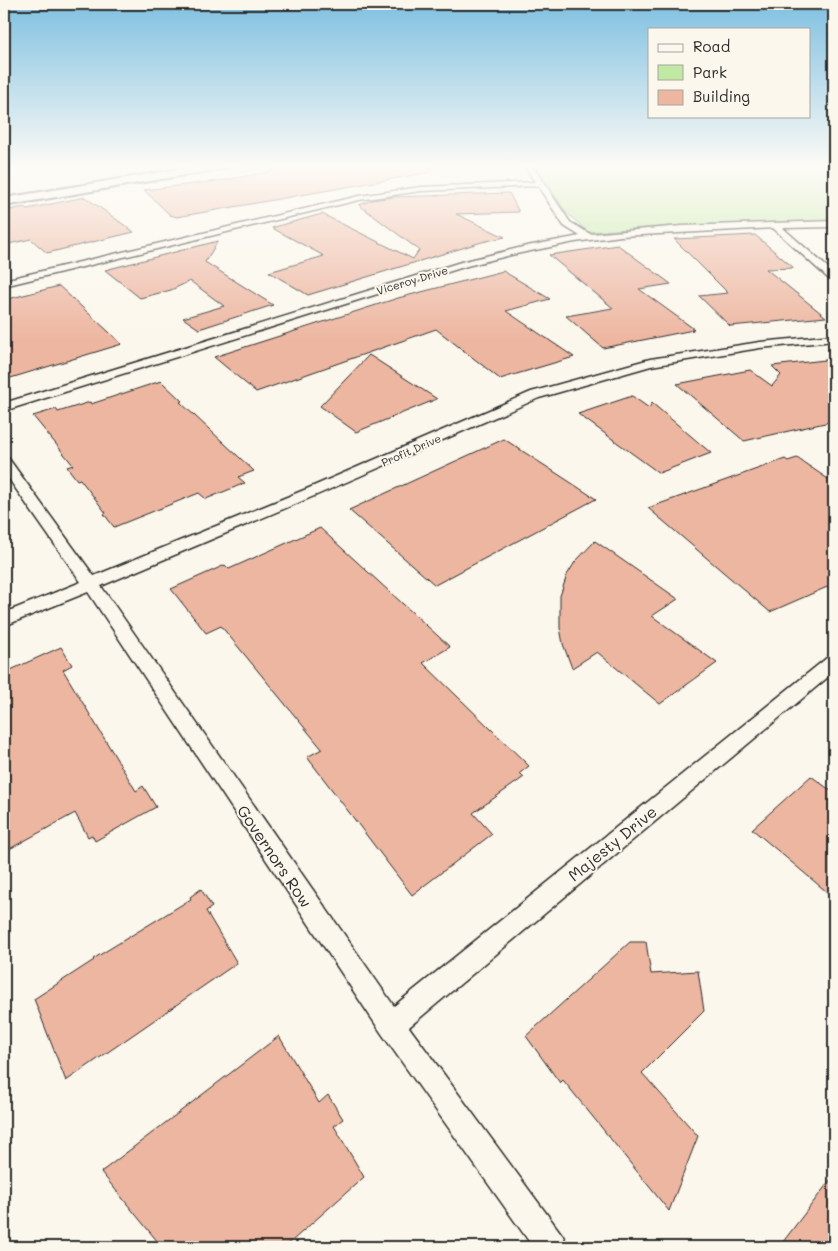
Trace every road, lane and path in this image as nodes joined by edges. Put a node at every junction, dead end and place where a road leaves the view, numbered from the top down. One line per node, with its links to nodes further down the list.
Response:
1 (253, 223): 7 (street)
2 (567, 223): 5 (street)
3 (834, 224): 4 (street, Viceroy Drive)
4 (775, 225): 5 (street, Viceroy Drive); 6 (street)
5 (589, 238): 9 (street, Viceroy Drive)
6 (834, 278)
7 (4, 283)
8 (834, 338): 11 (street, Profit Drive)
9 (4, 407)
10 (4, 462): 11 (street, Governors Row)
11 (90, 584): 12 (street, Profit Drive); 14 (street, Governors Row)
12 (4, 620)
13 (834, 662): 14 (street, Majesty Drive)
14 (390, 1025): 15 (street, Governors Row)
15 (552, 1247)

